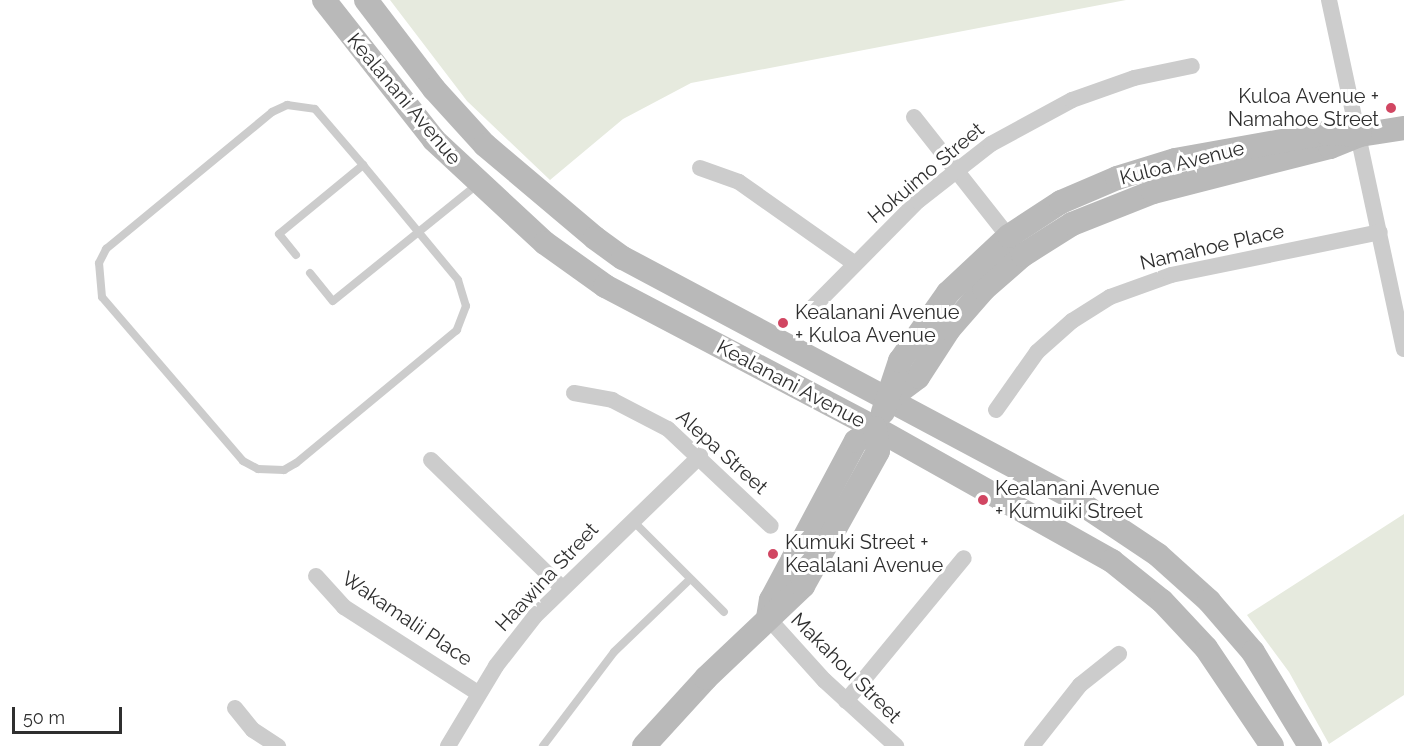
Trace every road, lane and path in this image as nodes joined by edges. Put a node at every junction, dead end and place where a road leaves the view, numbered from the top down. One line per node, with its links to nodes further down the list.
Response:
1 (324, 0): 11 (street, Kealanani Avenue)
2 (366, 0): 22 (street, Kealanani Avenue)
3 (1329, 0): 7 (street)
4 (1192, 66): 10 (street, Hokuimo Street)
5 (914, 117): 10 (street)
6 (1404, 128): 7 (street, Kuloa Avenue)
7 (1360, 135): 13 (street); 14 (street, Kuloa Avenue); 16 (street, Kuloa Avenue)
8 (363, 165): 12 (lane); 12 (lane); 15 (lane)
9 (700, 168): 17 (street)
10 (957, 169): 14 (street); 17 (street, Hokuimo Street)
11 (478, 183): 12 (lane); 24 (street, Kealanani Avenue)
12 (420, 231): 18 (lane)
13 (1380, 232): 20 (street); 23 (street, Namahoe Place)
14 (1008, 236): 16 (street); 22 (street, Kuloa Avenue)
15 (296, 255)
16 (1023, 255): 22 (street, Kuloa Avenue)
17 (854, 263): 19 (street, Hokuimo Street)
18 (310, 273)
19 (810, 310)
20 (1404, 349)
21 (574, 393): 25 (street, Alepa Street)
22 (889, 399): 24 (street, Kuloa Avenue); 46 (street, Kealanani Avenue)
23 (996, 410)
24 (875, 428): 34 (street); 45 (street, Kealanani Avenue)
25 (700, 456): 27 (street, Haawina Street); 28 (street, Alepa Street)
26 (431, 460): 32 (street)
27 (632, 519): 31 (lane); 32 (street, Haawina Street)
28 (771, 526)
29 (964, 558): 37 (street)
30 (316, 576): 36 (street, Wakamalii Place)
31 (690, 579): 33 (lane); 42 (lane)
32 (561, 587): 36 (street, Haawina Street)
33 (724, 612)
34 (768, 618): 37 (street, Makahou Street); 39 (street)
35 (1119, 654): 44 (street)
36 (478, 693): 41 (street, Haawina Street)
37 (846, 701): 43 (street, Makahou Street)
38 (236, 708): 40 (street)
39 (652, 743)
40 (278, 746)
41 (448, 746)
42 (543, 746)
43 (896, 746)
44 (1032, 746)
45 (1272, 746)
46 (1310, 746)

